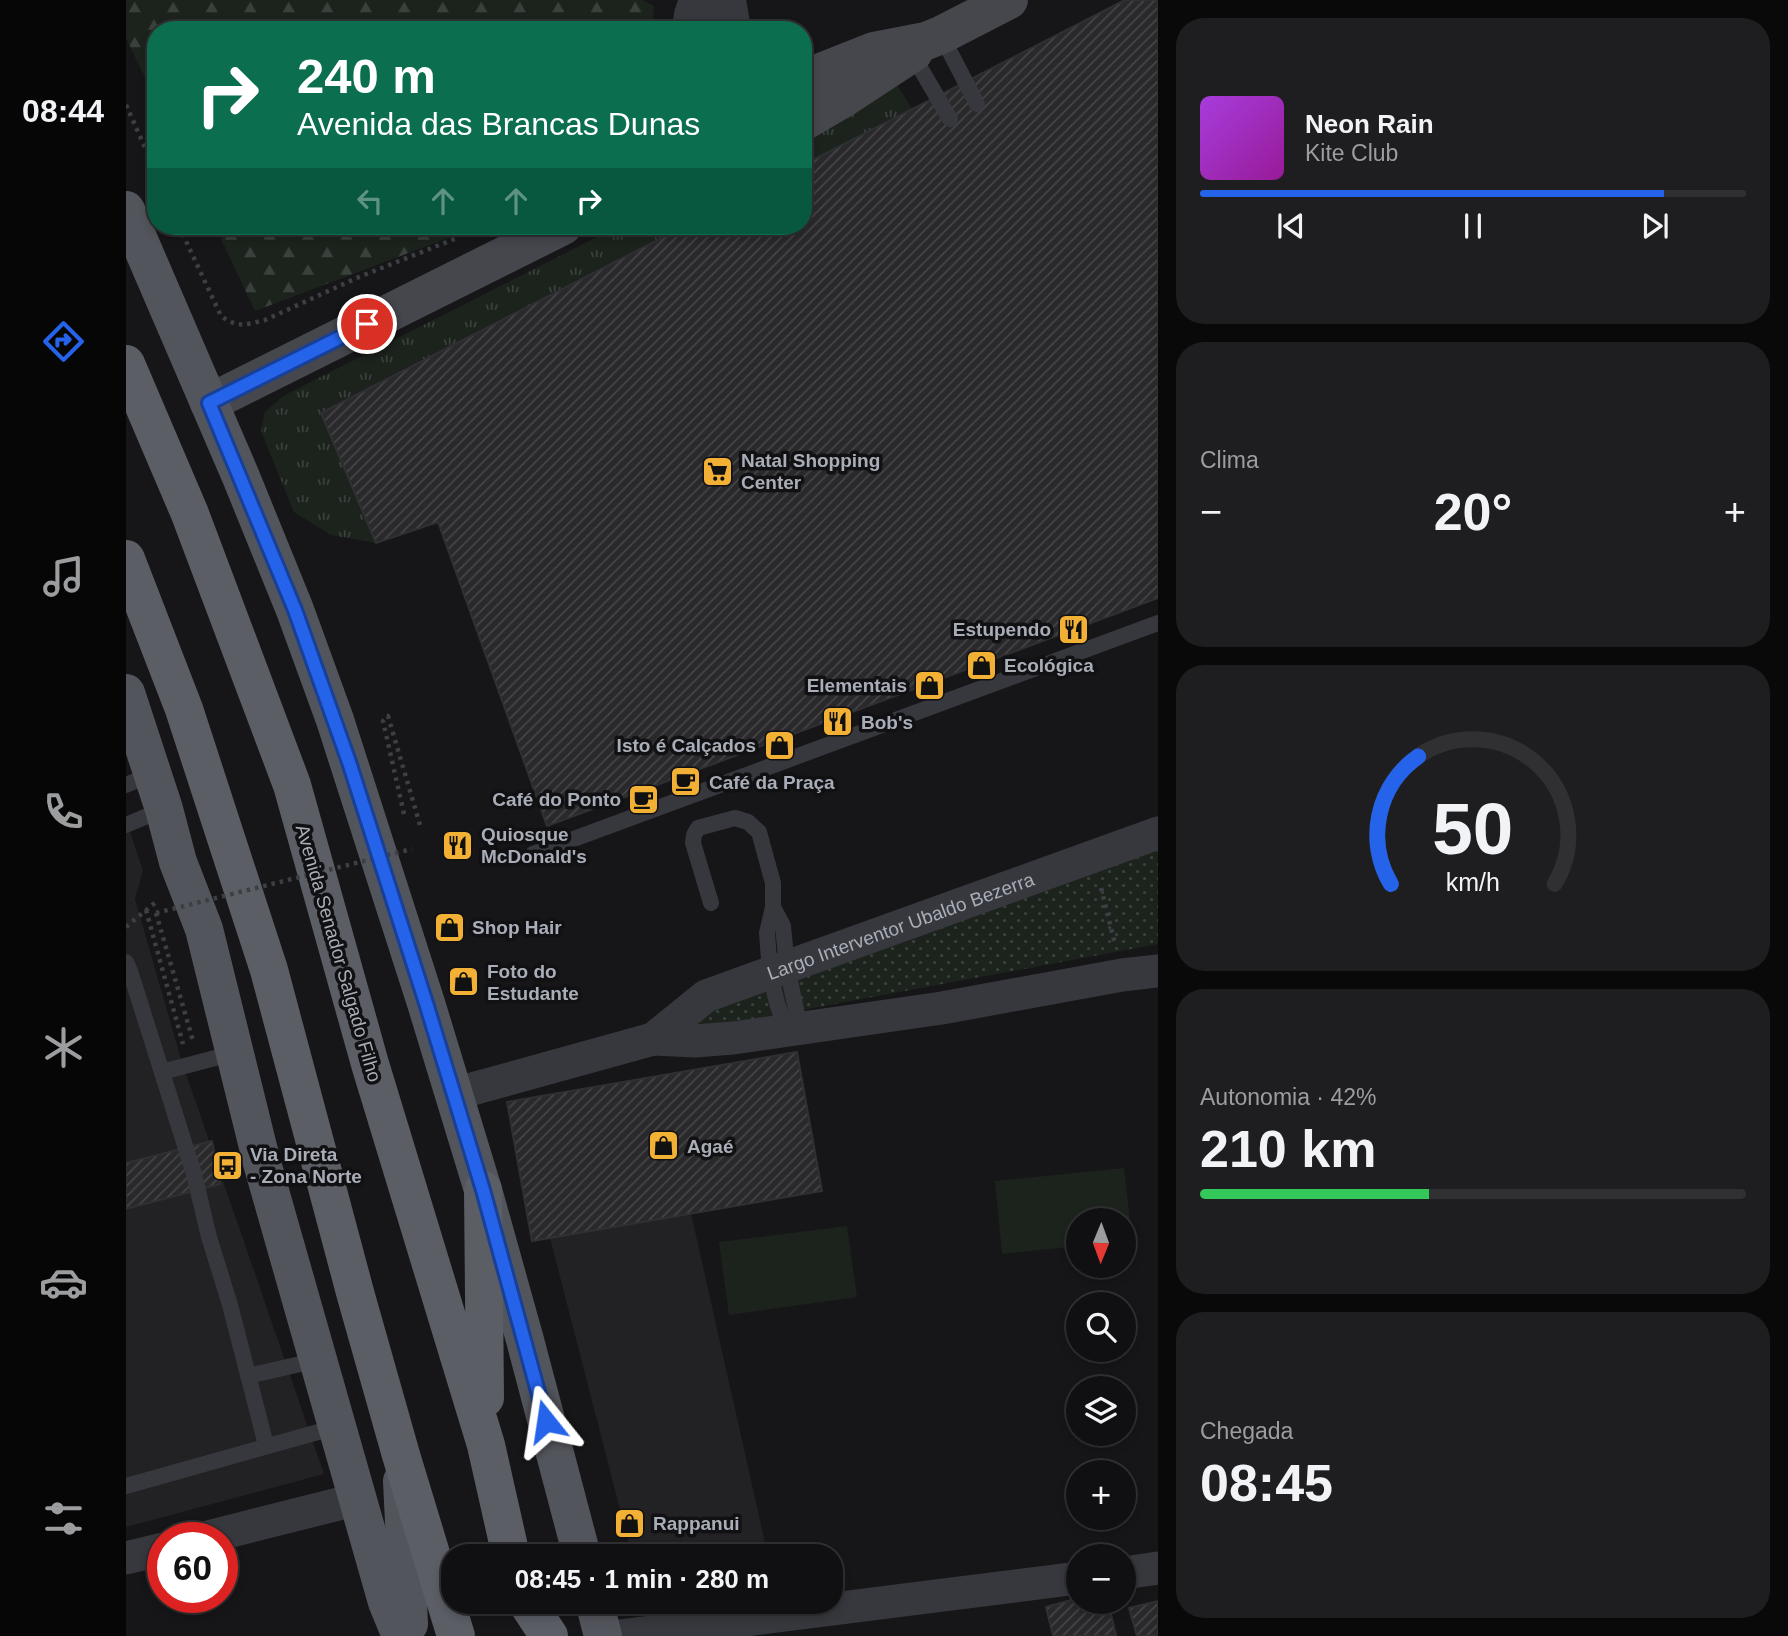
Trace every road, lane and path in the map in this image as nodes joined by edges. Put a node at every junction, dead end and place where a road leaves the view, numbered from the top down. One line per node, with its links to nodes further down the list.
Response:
1 (698, 0): 4 (street)
2 (727, 0): 5 (street)
3 (1009, 0): 6 (main road)
4 (692, 21)
5 (730, 21)
6 (926, 43): 7 (main road); 8 (lane); 10 (main road); 11 (lane)
7 (812, 75)
8 (977, 104)
9 (126, 105): 12 (path)
10 (812, 117)
11 (950, 119)
12 (147, 152)
13 (126, 210): 18 (main road)
14 (183, 235): 16 (path)
15 (546, 235): 18 (main road)
16 (461, 236)
17 (126, 364): 51 (highway, Avenida Senador Salgado Filho)
18 (209, 403): 45 (main road)
19 (126, 559): 52 (highway)
20 (1158, 623): 29 (lane)
21 (126, 693): 22 (main road)
22 (139, 779): 23 (main road)
23 (164, 809): 25 (lane); 42 (main road)
24 (406, 823): 26 (path)
25 (126, 825)
26 (420, 825)
27 (1158, 833): 30 (street, Largo Interventor Ubaldo Bezerra)
28 (412, 849): 41 (path, bridge)
29 (533, 854)
30 (1093, 856): 36 (street, Largo Interventor Ubaldo Bezerra); 38 (path)
31 (158, 901): 33 (path)
32 (711, 903): 36 (lane)
33 (146, 910): 34 (path); 43 (path)
34 (126, 927)
35 (126, 962): 44 (lane)
36 (778, 970): 39 (lane); 40 (street, Largo Interventor Ubaldo Bezerra)
37 (1158, 971): 38 (street, Largo Interventor Ubaldo Bezerra)
38 (1122, 975): 39 (street, Largo Interventor Ubaldo Bezerra)
39 (793, 1029): 40 (street, Largo Interventor Ubaldo Bezerra)
40 (653, 1039): 45 (street, Largo Interventor Ubaldo Bezerra)
41 (196, 1053)
42 (234, 1053): 44 (lane); 47 (main road)
43 (187, 1055)
44 (162, 1072): 48 (lane)
45 (454, 1094): 46 (main road)
46 (483, 1190): 51 (highway); 57 (main road)
47 (318, 1360): 48 (lane); 49 (main road)
48 (248, 1376): 50 (lane)
49 (337, 1426): 50 (lane); 54 (main road)
50 (267, 1445): 53 (lane)
51 (486, 1445): 56 (highway, Avenida Senador Salgado Filho)
52 (401, 1455): 67 (main road); 68 (highway)
53 (126, 1486)
54 (358, 1499): 55 (street); 66 (main road)
55 (238, 1529)
56 (508, 1544)
57 (579, 1544)
58 (147, 1553): 59 (street)
59 (126, 1558)
60 (1158, 1568): 61 (street)
61 (1136, 1571)
62 (1066, 1580): 72 (street)
63 (527, 1614): 69 (highway)
64 (533, 1614): 70 (highway)
65 (597, 1614): 71 (main road)
66 (394, 1625)
67 (410, 1636)
68 (456, 1636)
69 (531, 1636)
70 (549, 1636)
71 (603, 1636)
72 (619, 1636)

